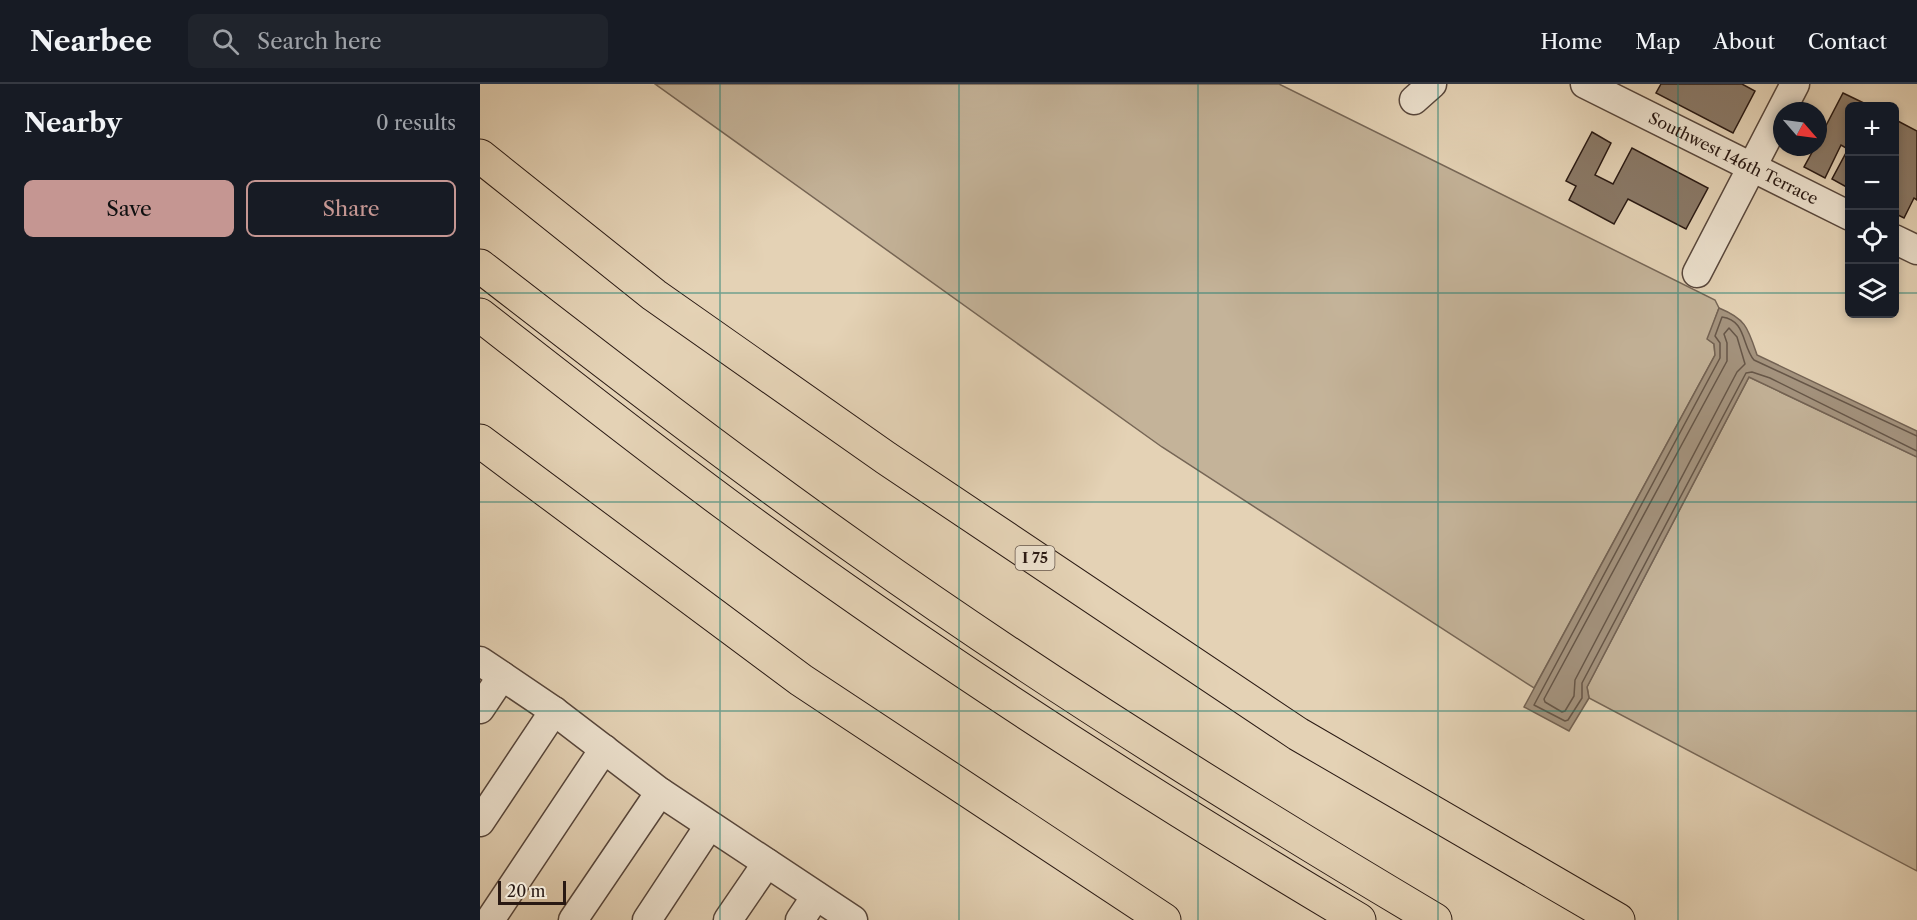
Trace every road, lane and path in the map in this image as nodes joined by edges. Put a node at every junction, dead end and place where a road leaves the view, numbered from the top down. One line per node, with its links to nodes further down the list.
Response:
1 (1585, 84): 4 (street, Southwest 146th Terrace)
2 (1795, 84): 4 (street)
3 (480, 156): 30 (highway, I 75)
4 (1752, 168): 5 (street, Southwest 146th Terrace); 9 (street)
5 (1845, 214)
6 (1899, 241): 7 (street)
7 (1917, 250)
8 (480, 266): 29 (highway)
9 (1697, 273)
10 (480, 315): 28 (highway)
11 (480, 441): 27 (highway)
12 (491, 668): 13 (street); 14 (street)
13 (480, 709)
14 (554, 711): 15 (street); 17 (street)
15 (604, 749): 16 (street); 21 (street)
16 (660, 792): 18 (street); 22 (street)
17 (480, 822)
18 (709, 826): 19 (street); 23 (street)
19 (767, 863): 20 (street); 24 (street)
20 (816, 896): 25 (street); 26 (street)
21 (490, 920)
22 (573, 920)
23 (647, 920)
24 (728, 920)
25 (800, 920)
26 (853, 920)
27 (1164, 920)
28 (1359, 920)
29 (1435, 920)
30 (1618, 920)

